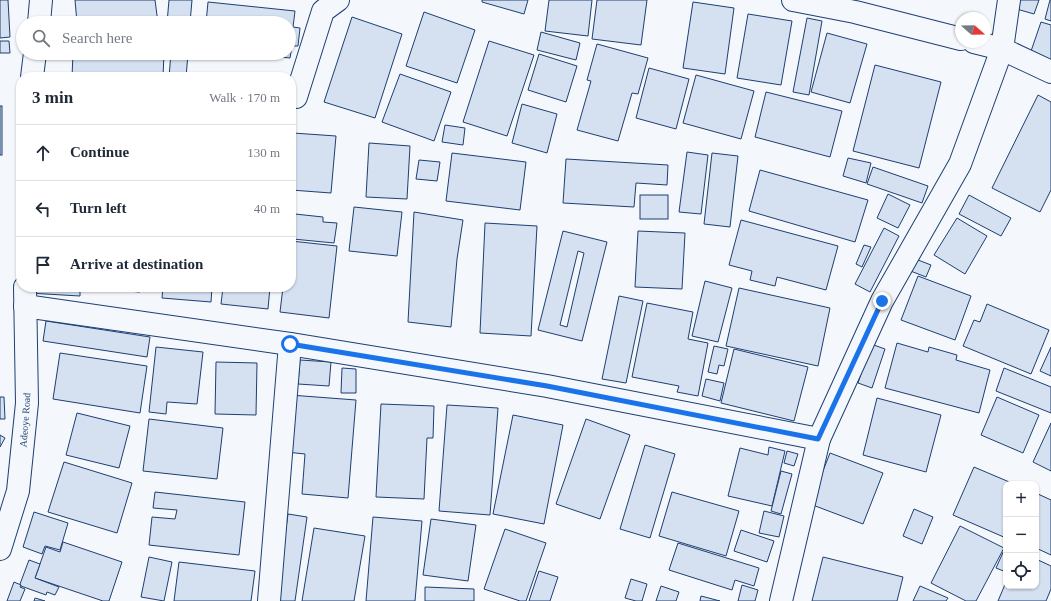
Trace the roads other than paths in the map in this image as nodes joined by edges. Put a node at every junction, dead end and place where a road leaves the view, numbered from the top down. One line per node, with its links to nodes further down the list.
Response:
1 (42, 0): 5 (street)
2 (338, 0): 12 (street)
3 (792, 0): 6 (street)
4 (1009, 0): 8 (street)
5 (40, 16)
6 (955, 37)
7 (991, 46): 8 (street)
8 (1002, 49): 11 (street); 15 (street)
9 (34, 60): 10 (street)
10 (33, 72)
11 (1051, 72)
12 (296, 97)
13 (25, 297): 14 (street); 16 (street, Adeoye Road)
14 (290, 344): 15 (street); 17 (street)
15 (818, 439): 18 (street)
16 (0, 549)
17 (269, 601)
18 (782, 601)

